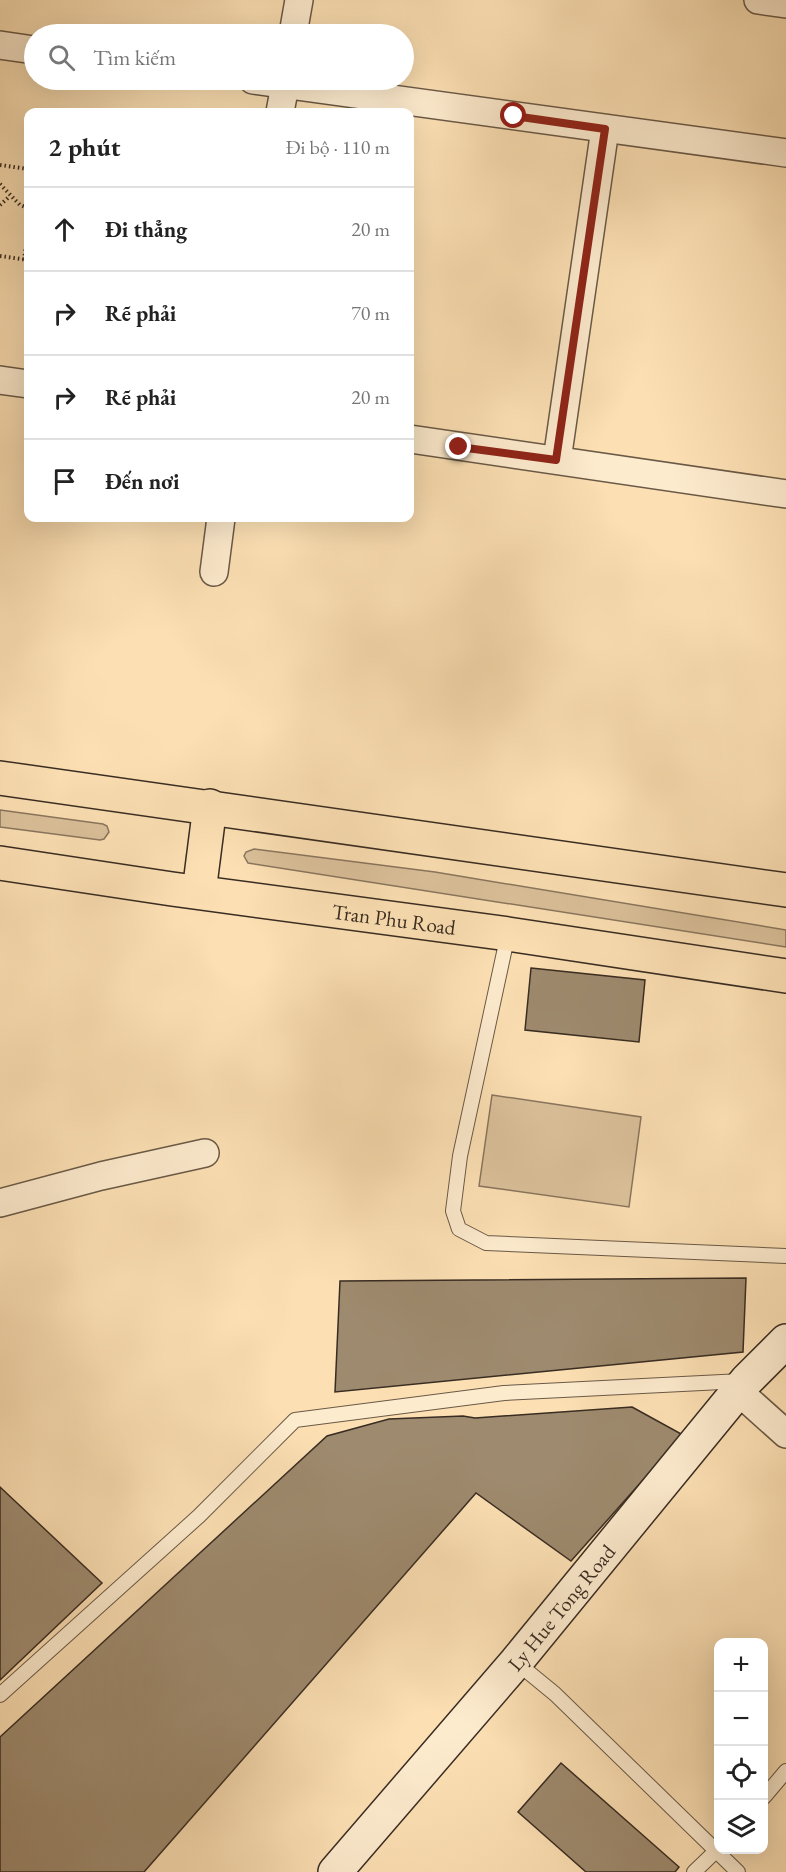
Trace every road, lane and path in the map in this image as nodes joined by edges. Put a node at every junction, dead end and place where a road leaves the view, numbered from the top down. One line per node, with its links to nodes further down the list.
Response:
1 (299, 0): 4 (street)
2 (758, 0): 3 (street)
3 (786, 4)
4 (295, 24)
5 (0, 45): 6 (street)
6 (24, 49)
7 (284, 90): 9 (street)
8 (340, 90): 10 (street)
9 (281, 108)
10 (605, 129): 11 (street); 23 (street)
11 (786, 153)
12 (0, 165): 13 (path)
13 (24, 168)
14 (0, 184): 15 (path)
15 (10, 196): 16 (path); 17 (path)
16 (0, 205)
17 (24, 206)
18 (0, 256): 19 (path)
19 (24, 260)
20 (0, 380): 21 (street)
21 (24, 383)
22 (414, 440): 23 (street)
23 (556, 460): 24 (street)
24 (786, 494)
25 (220, 522): 26 (street)
26 (214, 572)
27 (0, 778): 28 (main road)
28 (210, 806): 30 (main road); 31 (main road)
29 (0, 862): 31 (main road, Tran Phu Road)
30 (786, 890)
31 (199, 892): 32 (main road, Tran Phu Road)
32 (508, 934): 33 (main road, Tran Phu Road); 36 (lane)
33 (786, 976)
34 (205, 1154): 35 (street)
35 (0, 1203)
36 (786, 1256)
37 (786, 1341): 38 (main road, Ly Hue Tong Road)
38 (742, 1386): 39 (street); 40 (main road, Ly Hue Tong Road); 41 (lane)
39 (786, 1434)
40 (516, 1662): 44 (lane); 47 (main road, Ly Hue Tong Road)
41 (0, 1695)
42 (786, 1771): 43 (lane)
43 (774, 1790)
44 (714, 1847)
45 (714, 1853): 48 (lane)
46 (721, 1854): 49 (lane)
47 (335, 1872)
48 (694, 1872)
49 (738, 1872)

